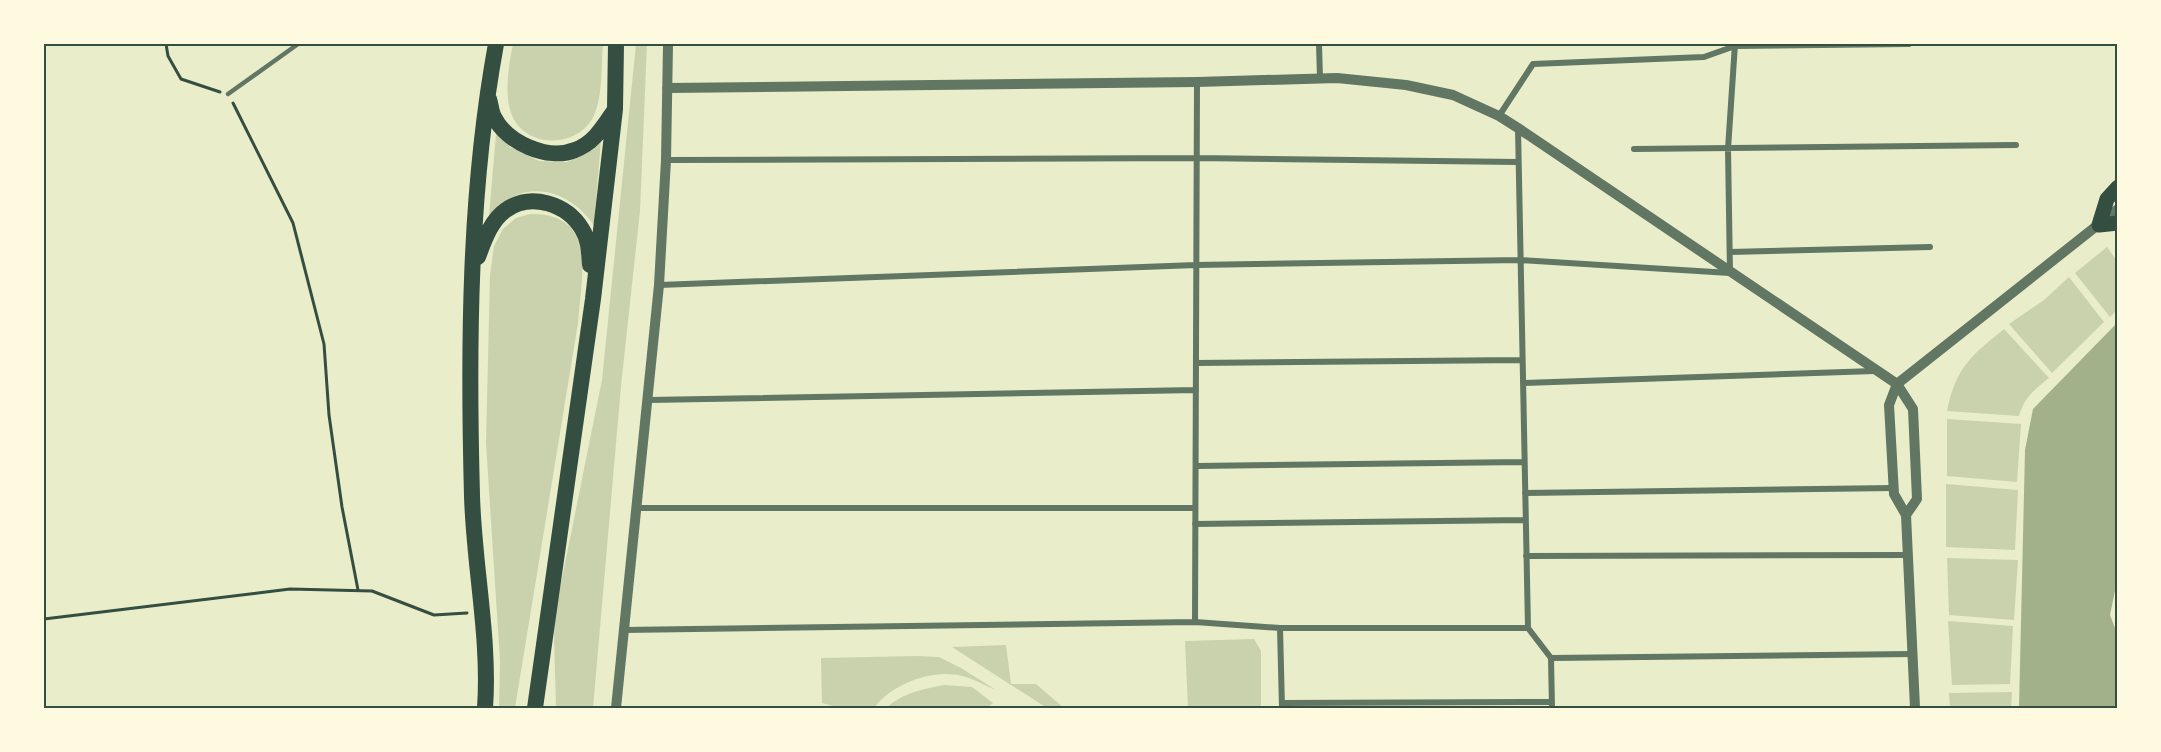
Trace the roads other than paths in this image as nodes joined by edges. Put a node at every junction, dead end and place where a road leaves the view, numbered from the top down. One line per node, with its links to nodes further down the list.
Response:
1 (298, 44): 12 (lane)
2 (496, 44): 11 (highway)
3 (616, 44): 13 (highway)
4 (668, 44): 10 (street)
5 (1319, 44): 8 (street)
6 (1910, 44): 7 (street)
7 (1735, 45): 14 (street); 18 (street)
8 (1320, 78): 9 (street); 14 (street)
9 (1197, 82): 10 (street); 19 (street)
10 (667, 88): 20 (street)
11 (487, 93): 13 (highway); 30 (highway)
12 (228, 94)
13 (615, 109): 33 (highway)
14 (1499, 116): 15 (street)
15 (1518, 128): 21 (street); 31 (street)
16 (2016, 145): 18 (street)
17 (1634, 149): 18 (street)
18 (1728, 149): 27 (street)
19 (1197, 158): 20 (street); 21 (street); 29 (street)
20 (666, 160): 32 (street)
21 (1518, 162): 28 (street)
22 (2118, 188): 25 (main road)
23 (2118, 209): 25 (street)
24 (2118, 223): 25 (main road)
25 (2099, 225): 38 (street)
26 (1930, 247): 27 (street)
27 (1730, 252): 31 (street)
28 (1520, 260): 29 (street); 31 (street); 34 (street)
29 (1196, 265): 32 (street); 35 (street)
30 (471, 273): 33 (highway); 61 (highway)
31 (1731, 273): 36 (street)
32 (659, 285): 40 (street)
33 (593, 299): 58 (highway)
34 (1522, 360): 35 (street); 37 (street)
35 (1196, 363): 39 (street)
36 (1878, 371): 37 (street); 38 (street)
37 (1523, 383): 41 (street)
38 (1897, 384): 43 (street); 47 (street)
39 (1196, 390): 40 (street); 42 (street)
40 (648, 400): 45 (street)
41 (1524, 462): 42 (street); 44 (street)
42 (1196, 466): 46 (street)
43 (1894, 488): 44 (street); 47 (street)
44 (1525, 493): 48 (street)
45 (637, 508): 46 (street); 55 (street)
46 (1196, 508): 49 (street)
47 (1906, 515): 50 (street)
48 (1526, 520): 49 (street); 51 (street)
49 (1195, 524): 52 (street)
50 (1908, 555): 51 (street); 56 (street)
51 (1526, 556): 54 (street)
52 (1195, 622): 53 (street); 55 (street)
53 (1280, 628): 54 (street); 60 (street)
54 (1528, 628): 57 (street)
55 (623, 630): 64 (street)
56 (1912, 654): 57 (street); 65 (street)
57 (1551, 658): 59 (street)
58 (538, 684): 62 (highway); 63 (highway)
59 (1552, 705): 60 (street)
60 (1282, 706)
61 (485, 708)
62 (535, 708)
63 (541, 708)
64 (616, 708)
65 (1915, 708)

